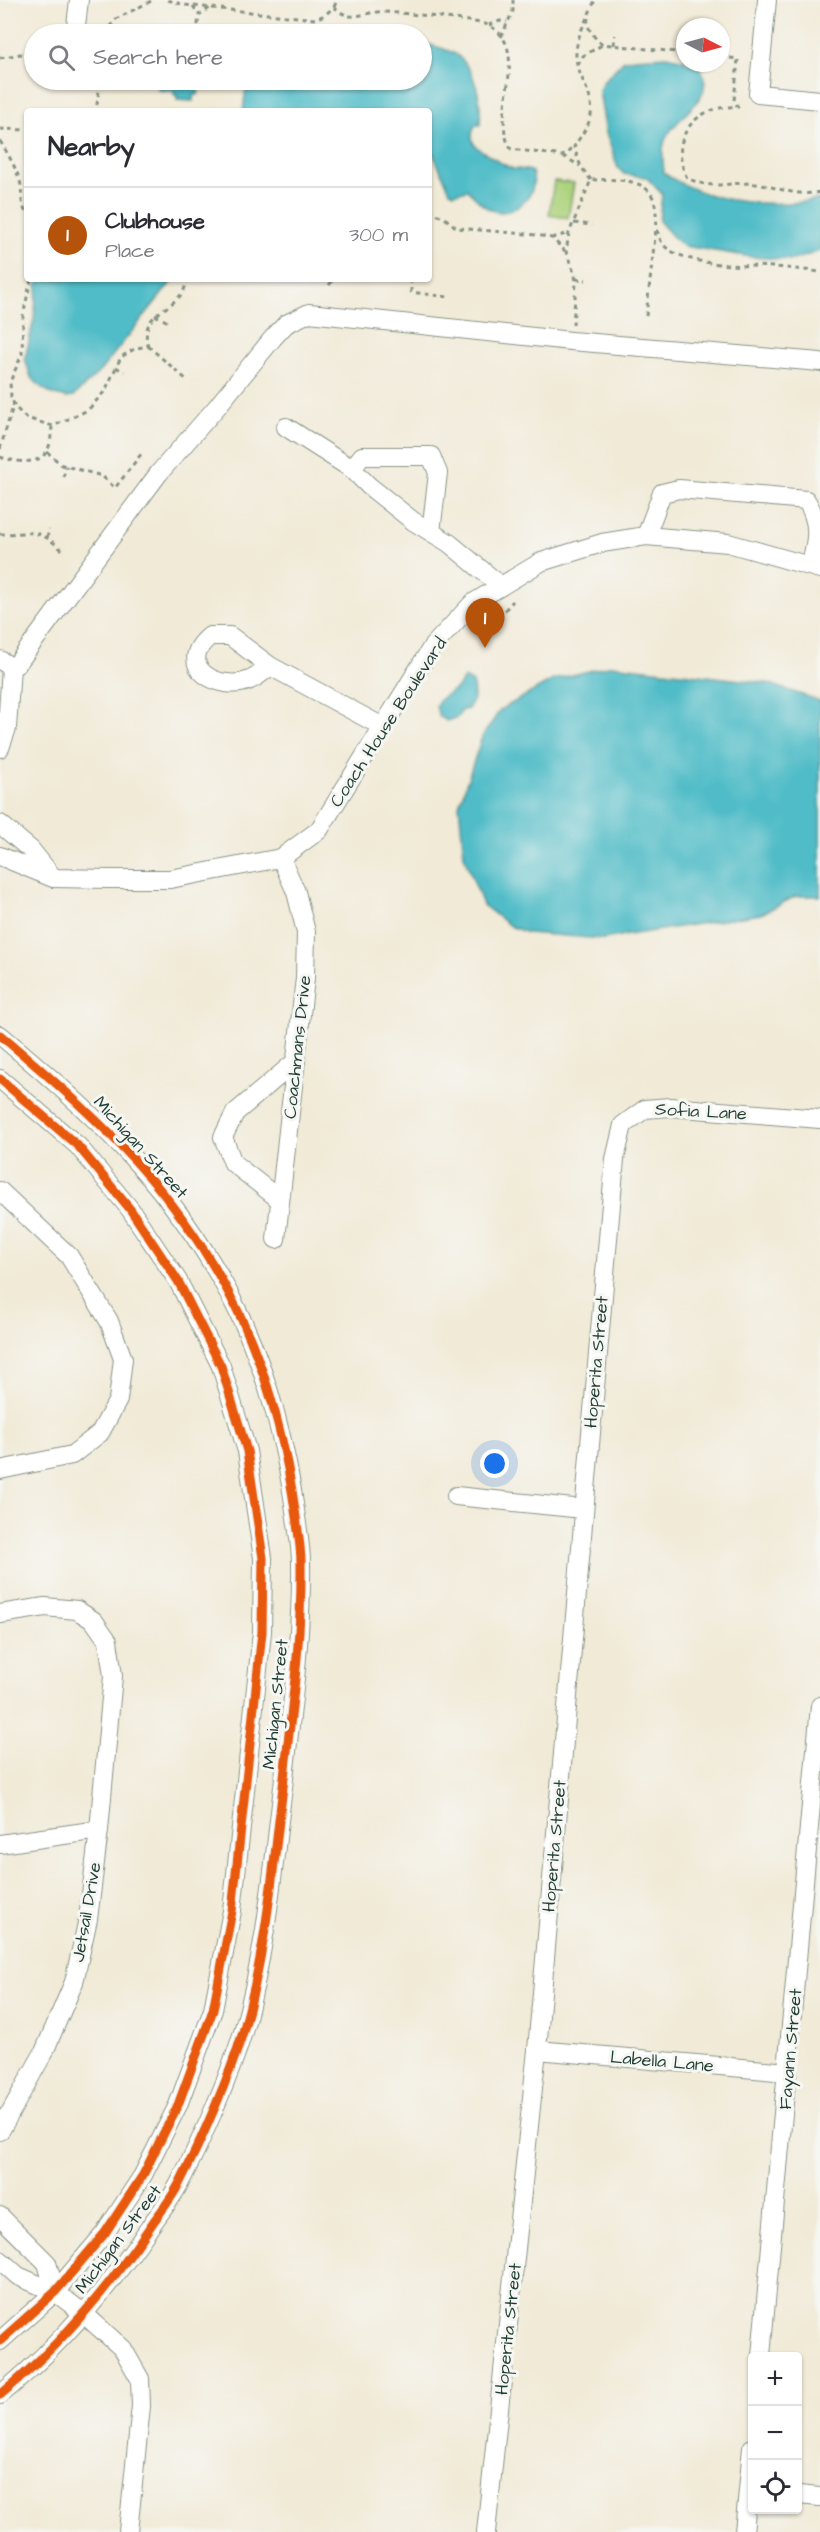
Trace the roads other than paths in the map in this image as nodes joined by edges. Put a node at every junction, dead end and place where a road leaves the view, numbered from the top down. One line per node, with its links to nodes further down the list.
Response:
1 (79, 0): 3 (street)
2 (767, 0): 4 (street)
3 (76, 24)
4 (820, 100)
5 (820, 362): 12 (street)
6 (286, 427): 7 (street)
7 (352, 469): 8 (street); 8 (street)
8 (431, 532): 11 (street)
9 (646, 536): 10 (street, Coach House Boulevard); 10 (street); 11 (street, Coach House Boulevard)
10 (815, 567)
11 (501, 586): 15 (street, Coach House Boulevard)
12 (5, 664): 14 (street); 16 (street)
13 (270, 666): 15 (street)
14 (0, 695)
15 (383, 727): 19 (street, Coach House Boulevard)
16 (0, 748)
17 (0, 824): 20 (street)
18 (0, 856): 20 (street, Coach House Boulevard)
19 (281, 858): 20 (street, Coach House Boulevard); 22 (street, Coachmans Drive)
20 (53, 878)
21 (0, 1035): 42 (street, Michigan Street)
22 (296, 1060): 26 (street, Coachmans Drive); 26 (street)
23 (0, 1079): 41 (street, Michigan Street)
24 (820, 1119): 25 (street, Sofia Lane)
25 (615, 1159): 31 (street, Hoperita Street)
26 (280, 1200): 28 (street, Coachmans Drive)
27 (4, 1202): 29 (street)
28 (276, 1239)
29 (0, 1470)
30 (456, 1496): 31 (street)
31 (583, 1509): 36 (street, Hoperita Street)
32 (0, 1614): 34 (street, Jetsail Drive)
33 (820, 1706): 37 (street, Fayann Street)
34 (99, 1830): 35 (street); 38 (street, Jetsail Drive)
35 (0, 1844)
36 (537, 2050): 37 (street, Labella Lane); 50 (street, Hoperita Street)
37 (788, 2072): 44 (street, Fayann Street)
38 (0, 2131)
39 (0, 2216): 41 (street)
40 (0, 2260): 41 (street)
41 (55, 2292): 42 (street); 43 (street, Michigan Street)
42 (83, 2313): 45 (street, Michigan Street); 49 (street)
43 (0, 2341)
44 (761, 2352)
45 (0, 2395)
46 (802, 2495): 47 (street)
47 (820, 2497)
48 (748, 2508): 51 (street)
49 (128, 2532)
50 (486, 2532)
51 (744, 2532)

